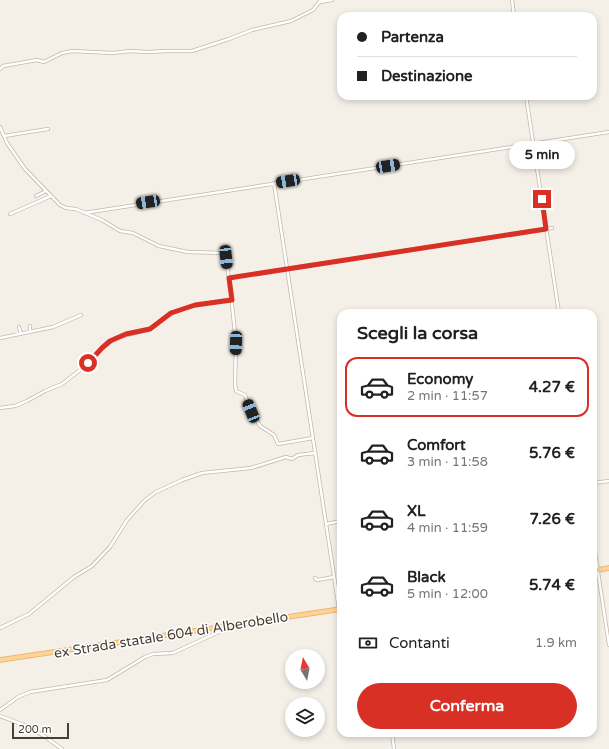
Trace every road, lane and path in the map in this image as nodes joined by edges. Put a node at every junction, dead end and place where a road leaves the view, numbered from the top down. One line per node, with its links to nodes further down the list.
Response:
1 (332, 0): 3 (street)
2 (512, 0): 4 (street)
3 (320, 1): 5 (street)
4 (514, 12)
5 (0, 69)
6 (527, 100): 11 (street)
7 (0, 127): 10 (street)
8 (48, 130): 10 (street)
9 (609, 132): 11 (street)
10 (4, 136): 13 (street)
11 (533, 144): 12 (street); 19 (street)
12 (274, 183): 16 (street); 20 (street)
13 (46, 191): 14 (street); 15 (street)
14 (36, 196)
15 (51, 196): 16 (street); 17 (street)
16 (84, 213): 21 (street)
17 (10, 214)
18 (552, 228): 19 (street)
19 (546, 229): 20 (street); 23 (street)
20 (288, 269): 21 (street); 31 (street)
21 (229, 278): 22 (street)
22 (232, 300): 30 (street); 31 (street)
23 (558, 309)
24 (81, 315): 27 (street)
25 (30, 326): 27 (street)
26 (19, 327): 28 (street)
27 (30, 332): 28 (street)
28 (21, 334): 29 (street)
29 (0, 338)
30 (0, 408)
31 (313, 438): 32 (street)
32 (315, 453): 36 (street); 45 (street)
33 (609, 481): 34 (street)
34 (597, 482)
35 (337, 522): 36 (street)
36 (326, 524): 39 (street)
37 (609, 568): 38 (main road)
38 (597, 571)
39 (334, 577): 40 (street); 42 (street)
40 (315, 578)
41 (597, 582): 46 (street)
42 (337, 593)
43 (337, 609): 44 (main road, ex Strada statale 604 di Alberobello)
44 (224, 627): 47 (main road, ex Strada statale 604 di Alberobello); 48 (street)
45 (0, 628)
46 (609, 645)
47 (0, 660)
48 (0, 710)
49 (0, 716): 51 (street)
50 (392, 737): 52 (street)
51 (62, 749)
52 (394, 749)

